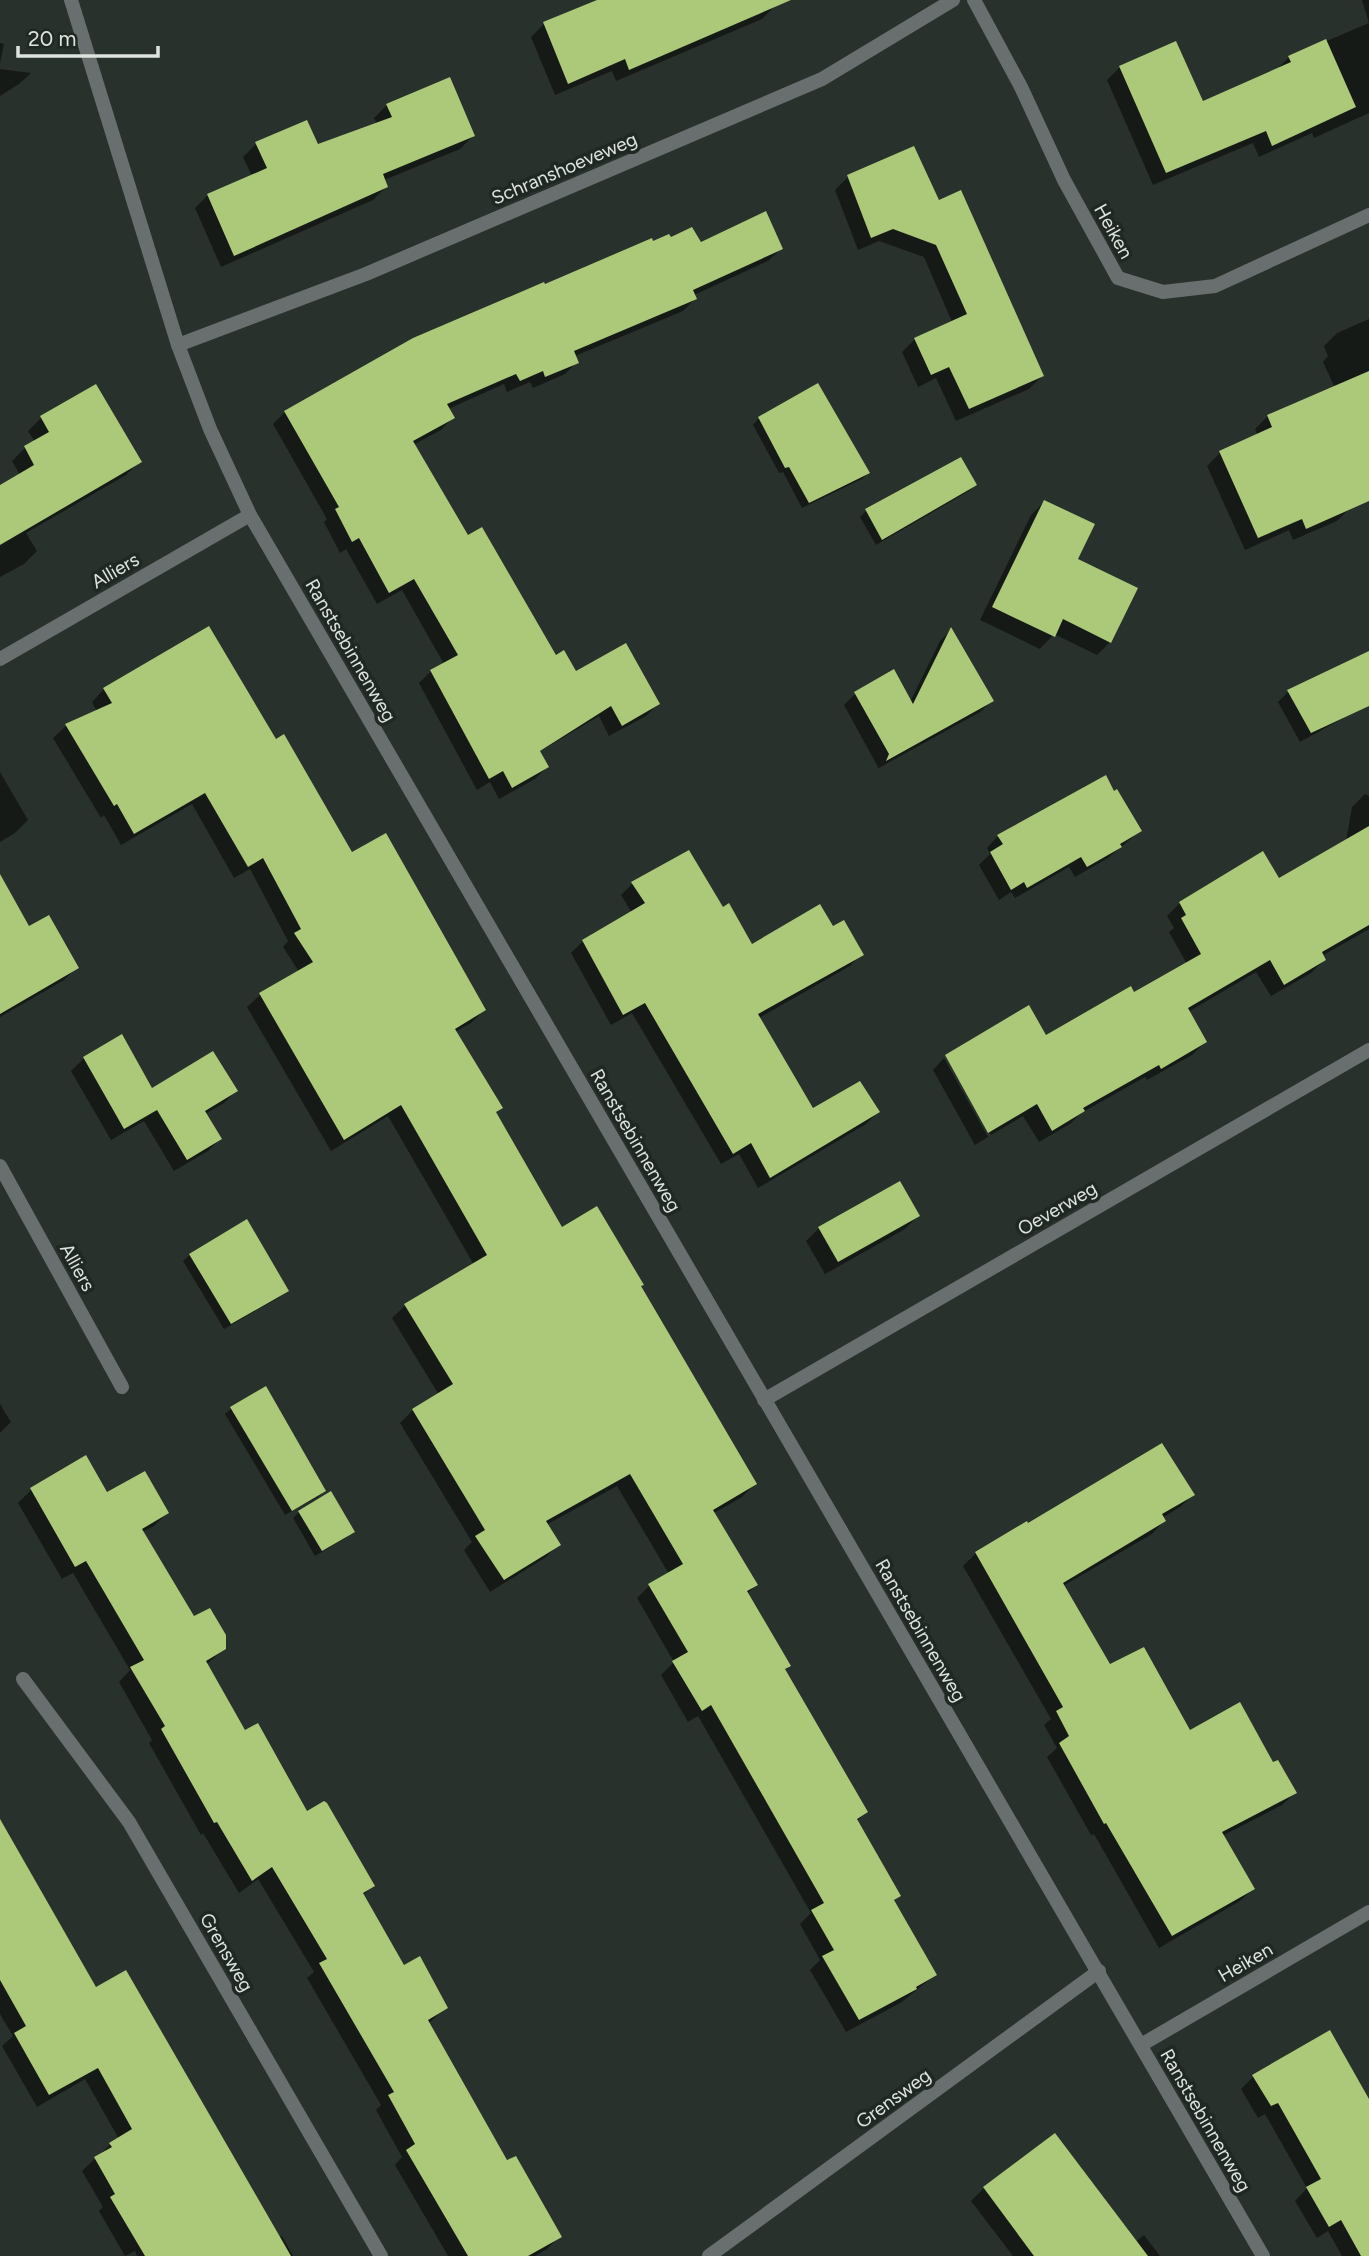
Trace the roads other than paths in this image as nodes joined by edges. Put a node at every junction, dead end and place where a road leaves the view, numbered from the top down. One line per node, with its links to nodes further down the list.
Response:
1 (71, 0): 5 (street, Ranstsebinnenweg)
2 (953, 0): 5 (street, Schranshoeveweg)
3 (974, 0): 4 (street, Heiken)
4 (1369, 215)
5 (178, 345): 6 (street, Ranstsebinnenweg)
6 (250, 515): 7 (street, Alliers); 11 (street, Ranstsebinnenweg)
7 (0, 659)
8 (1369, 1050): 11 (street, Oeverweg)
9 (0, 1166): 10 (street, Alliers)
10 (122, 1387)
11 (764, 1400): 14 (street, Ranstsebinnenweg)
12 (23, 1679): 16 (street, Grensweg)
13 (1369, 1912): 15 (street, Heiken)
14 (1099, 1971): 15 (street, Ranstsebinnenweg); 17 (street, Grensweg)
15 (1141, 2045): 18 (street, Ranstsebinnenweg)
16 (381, 2256)
17 (709, 2256)
18 (1263, 2256)

